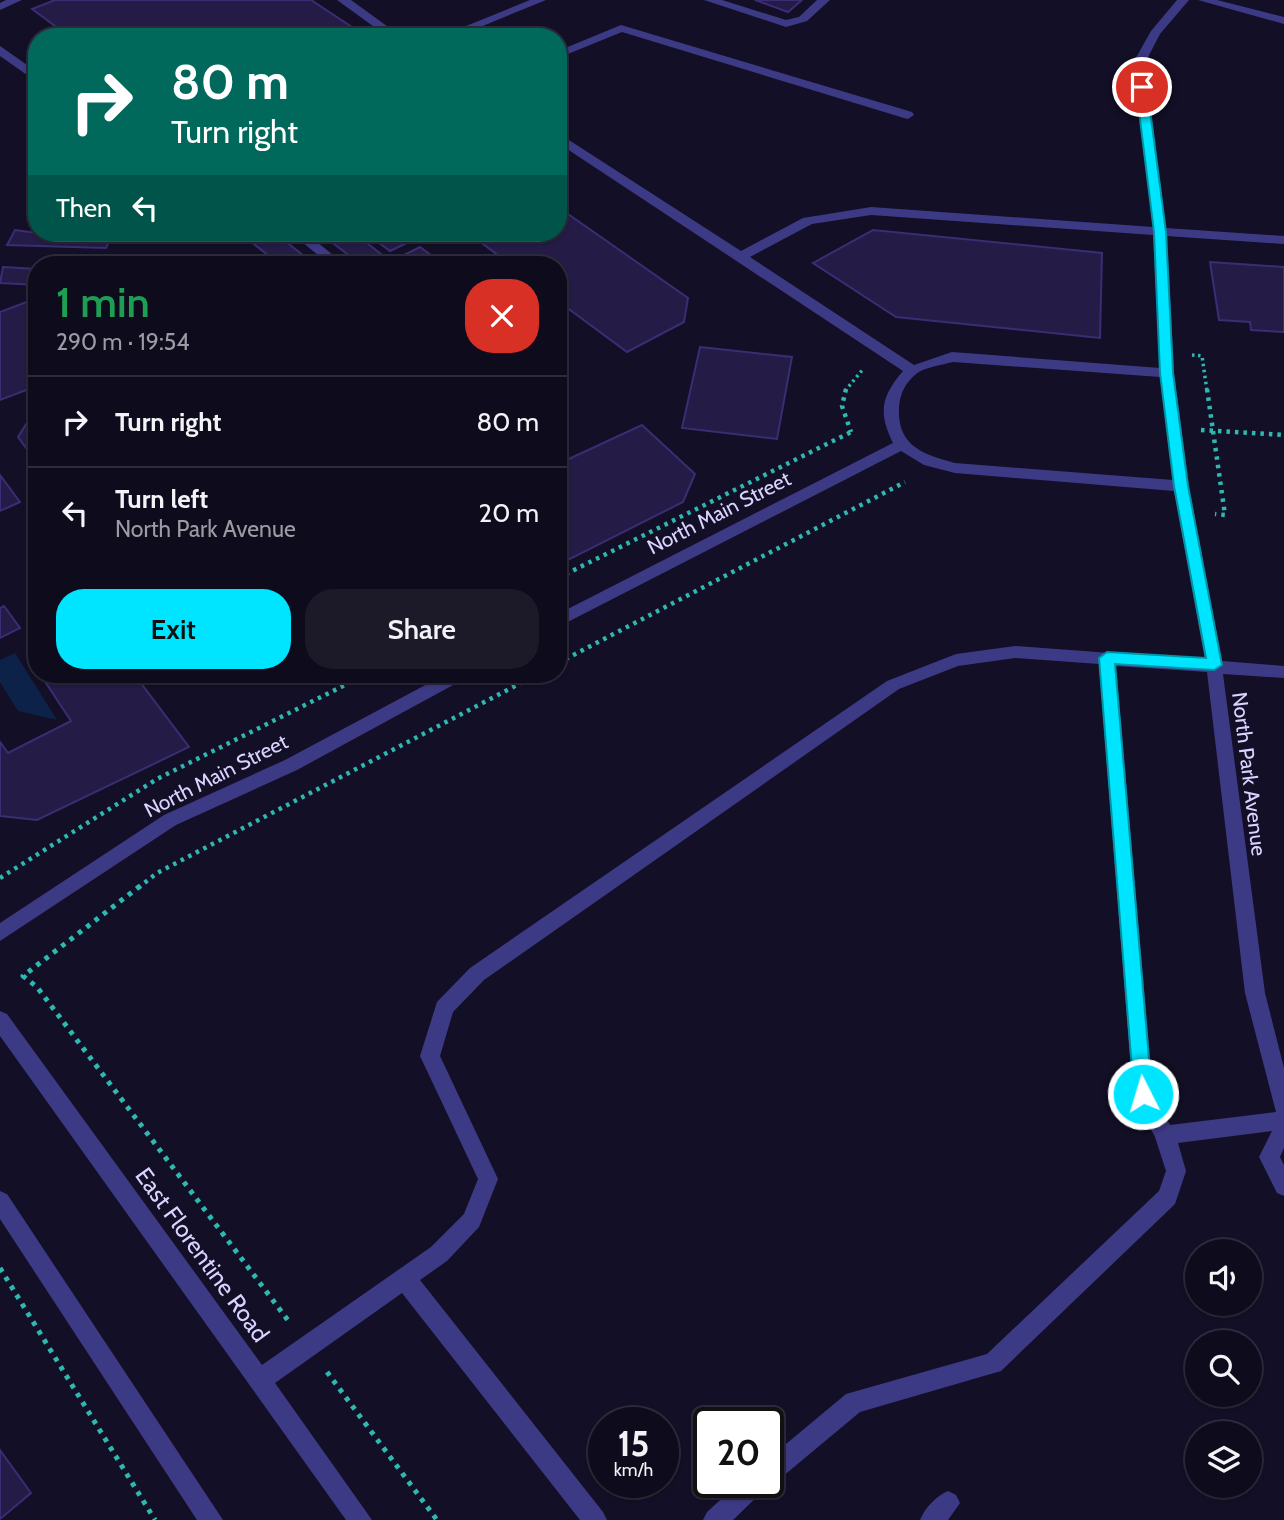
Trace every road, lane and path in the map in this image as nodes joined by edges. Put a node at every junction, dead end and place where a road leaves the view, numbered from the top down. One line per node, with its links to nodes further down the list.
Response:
1 (16, 0): 8 (street)
2 (343, 0): 10 (street)
3 (540, 0): 11 (street)
4 (710, 0): 5 (street)
5 (824, 0)
6 (1183, 0): 17 (street, North Park Avenue)
7 (1205, 0): 9 (street)
8 (0, 7)
9 (1284, 21)
10 (383, 28)
11 (468, 28)
12 (0, 50): 14 (street)
13 (567, 51): 15 (street)
14 (28, 71)
15 (908, 115)
16 (567, 143): 21 (street)
17 (1160, 232): 18 (street); 21 (street); 25 (street, North Park Avenue)
18 (1284, 240)
19 (309, 242): 20 (street)
20 (327, 256)
21 (741, 257): 24 (street)
22 (1188, 355): 27 (path)
23 (870, 363): 28 (path)
24 (912, 370): 25 (street); 31 (street)
25 (1167, 373): 26 (street, North Park Avenue)
26 (1174, 428): 27 (path); 33 (street, North Park Avenue)
27 (1213, 431): 29 (path); 34 (path)
28 (851, 432): 30 (path); 35 (path)
29 (1284, 435)
30 (856, 440)
31 (901, 446): 33 (street); 36 (street, North Main Street)
32 (905, 482): 37 (path)
33 (1181, 486): 39 (street, North Park Avenue)
34 (1210, 514)
35 (567, 574)
36 (567, 616)
37 (567, 658)
38 (1107, 658): 39 (street); 50 (street); 54 (street)
39 (1214, 665): 40 (street); 47 (street, North Park Avenue)
40 (1284, 672)
41 (349, 683): 44 (path)
42 (443, 683): 45 (street, North Main Street)
43 (521, 683): 55 (path)
44 (0, 878)
45 (0, 933)
46 (0, 1020): 56 (street, East Florentine Road)
47 (1284, 1107)
48 (1284, 1121): 50 (street)
49 (1284, 1127): 51 (street)
50 (1165, 1135): 57 (street)
51 (1284, 1186)
52 (0, 1201): 60 (street)
53 (0, 1268): 59 (path)
54 (405, 1279): 55 (street); 63 (street)
55 (308, 1346): 56 (street); 62 (path)
56 (260, 1380): 61 (street, East Florentine Road)
57 (784, 1461)
58 (740, 1498): 64 (street)
59 (155, 1520)
60 (211, 1520)
61 (360, 1520)
62 (437, 1520)
63 (594, 1520)
64 (715, 1520)

